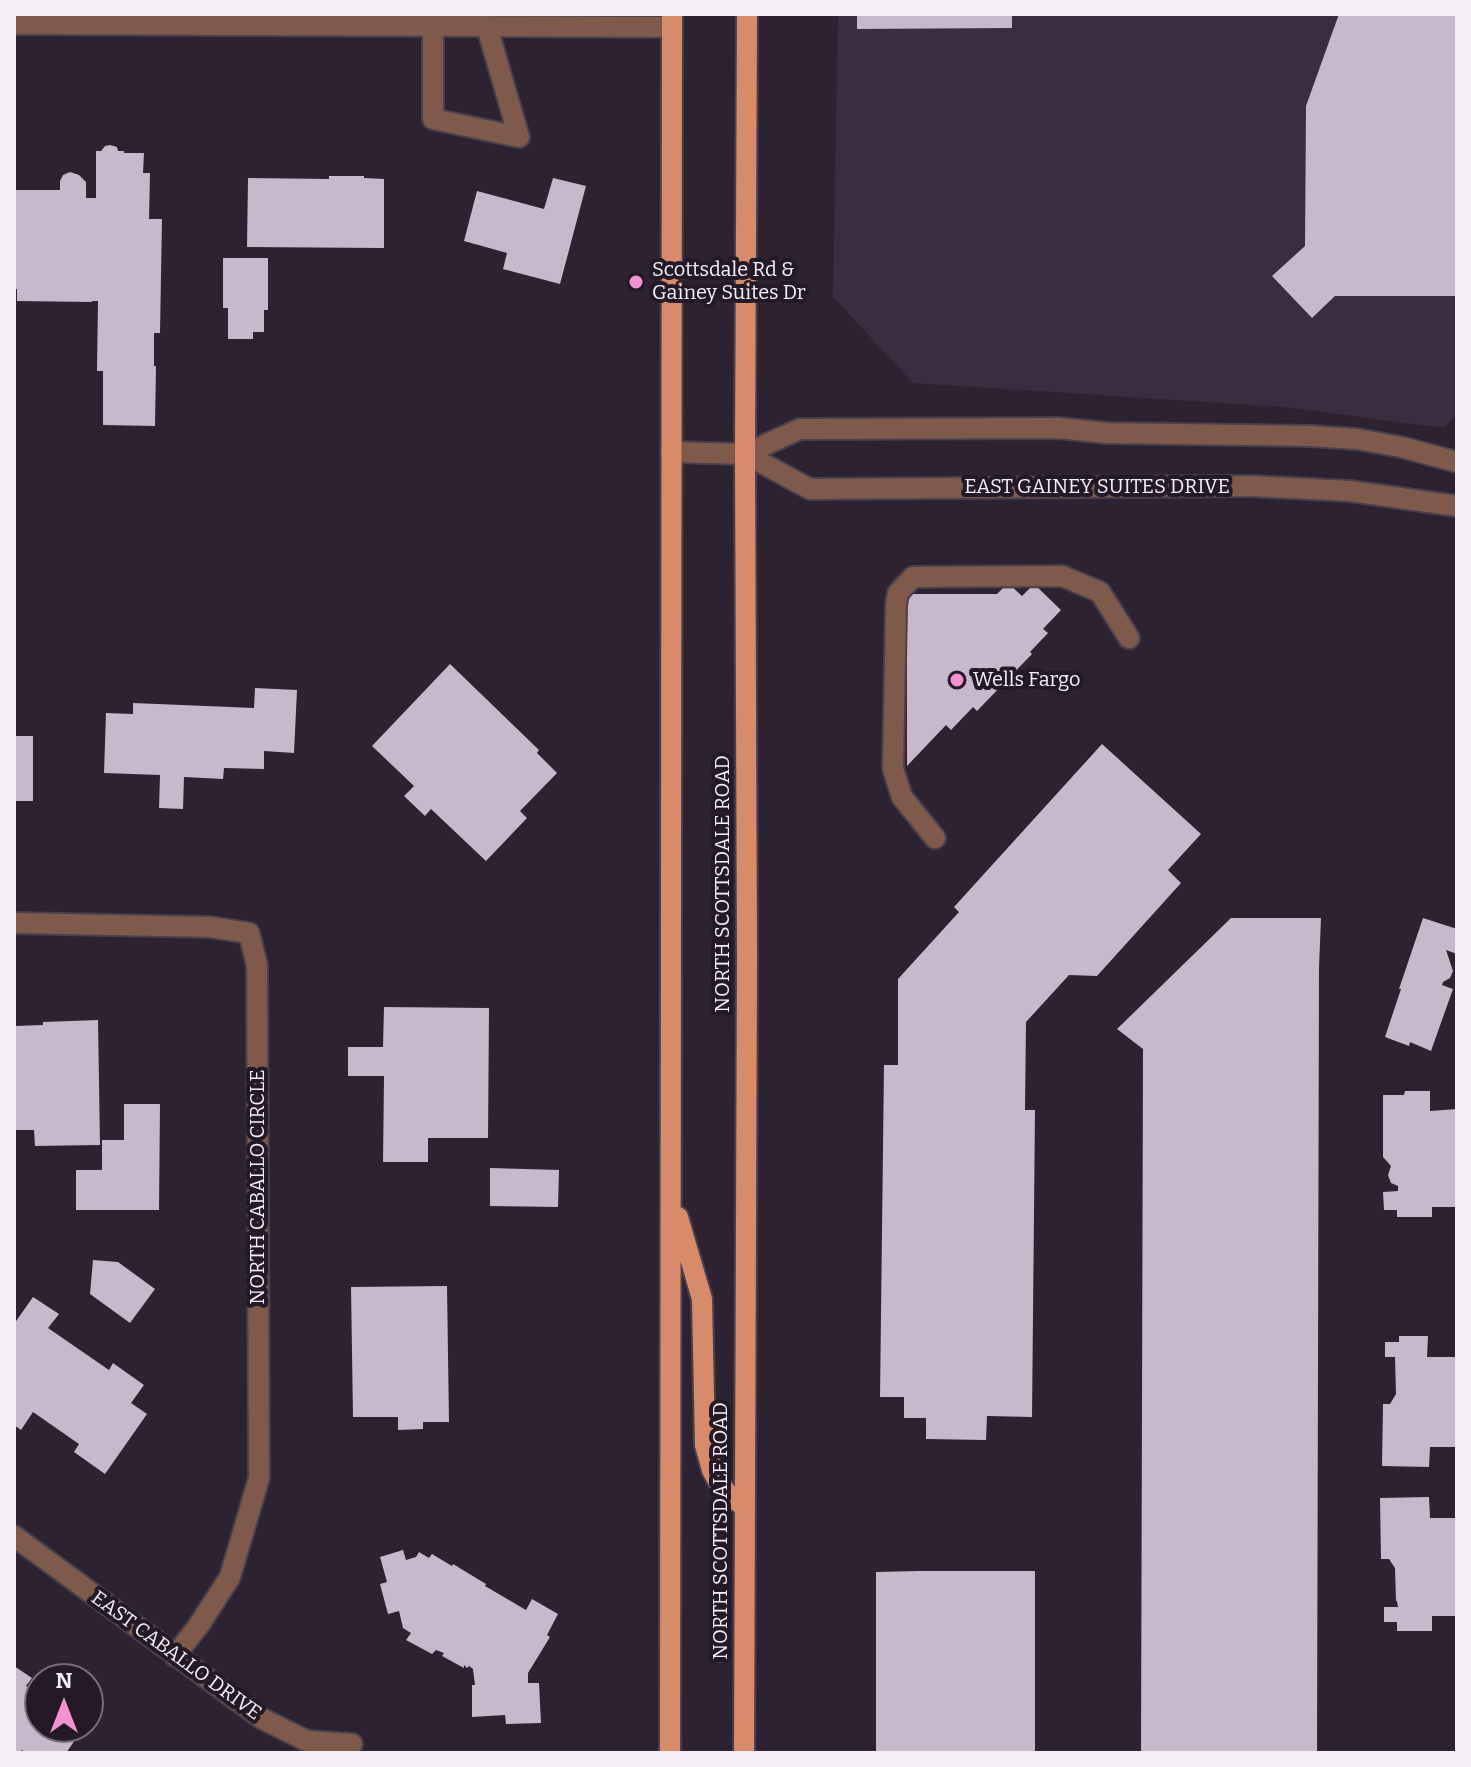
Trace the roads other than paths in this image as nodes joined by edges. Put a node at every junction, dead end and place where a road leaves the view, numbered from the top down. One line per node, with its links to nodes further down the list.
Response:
1 (747, 14): 7 (main road, NORTH SCOTTSDALE ROAD)
2 (672, 21): 5 (street); 6 (main road)
3 (14, 24): 4 (street)
4 (433, 26): 5 (street); 5 (street)
5 (487, 27)
6 (671, 452): 7 (street, EAST GAINEY SUITES DRIVE); 13 (main road)
7 (745, 454): 8 (street, EAST GAINEY SUITES DRIVE); 9 (street, EAST GAINEY SUITES DRIVE); 14 (main road, NORTH SCOTTSDALE ROAD)
8 (1457, 462)
9 (1457, 506)
10 (1129, 638): 11 (street)
11 (935, 838)
12 (14, 923): 16 (street, NORTH CABALLO CIRCLE)
13 (671, 1194): 14 (main road); 18 (main road)
14 (745, 1507): 19 (main road, NORTH SCOTTSDALE ROAD)
15 (14, 1536): 16 (street, EAST CABALLO DRIVE)
16 (175, 1656): 17 (street, EAST CABALLO DRIVE)
17 (352, 1744)
18 (670, 1753)
19 (744, 1753)

